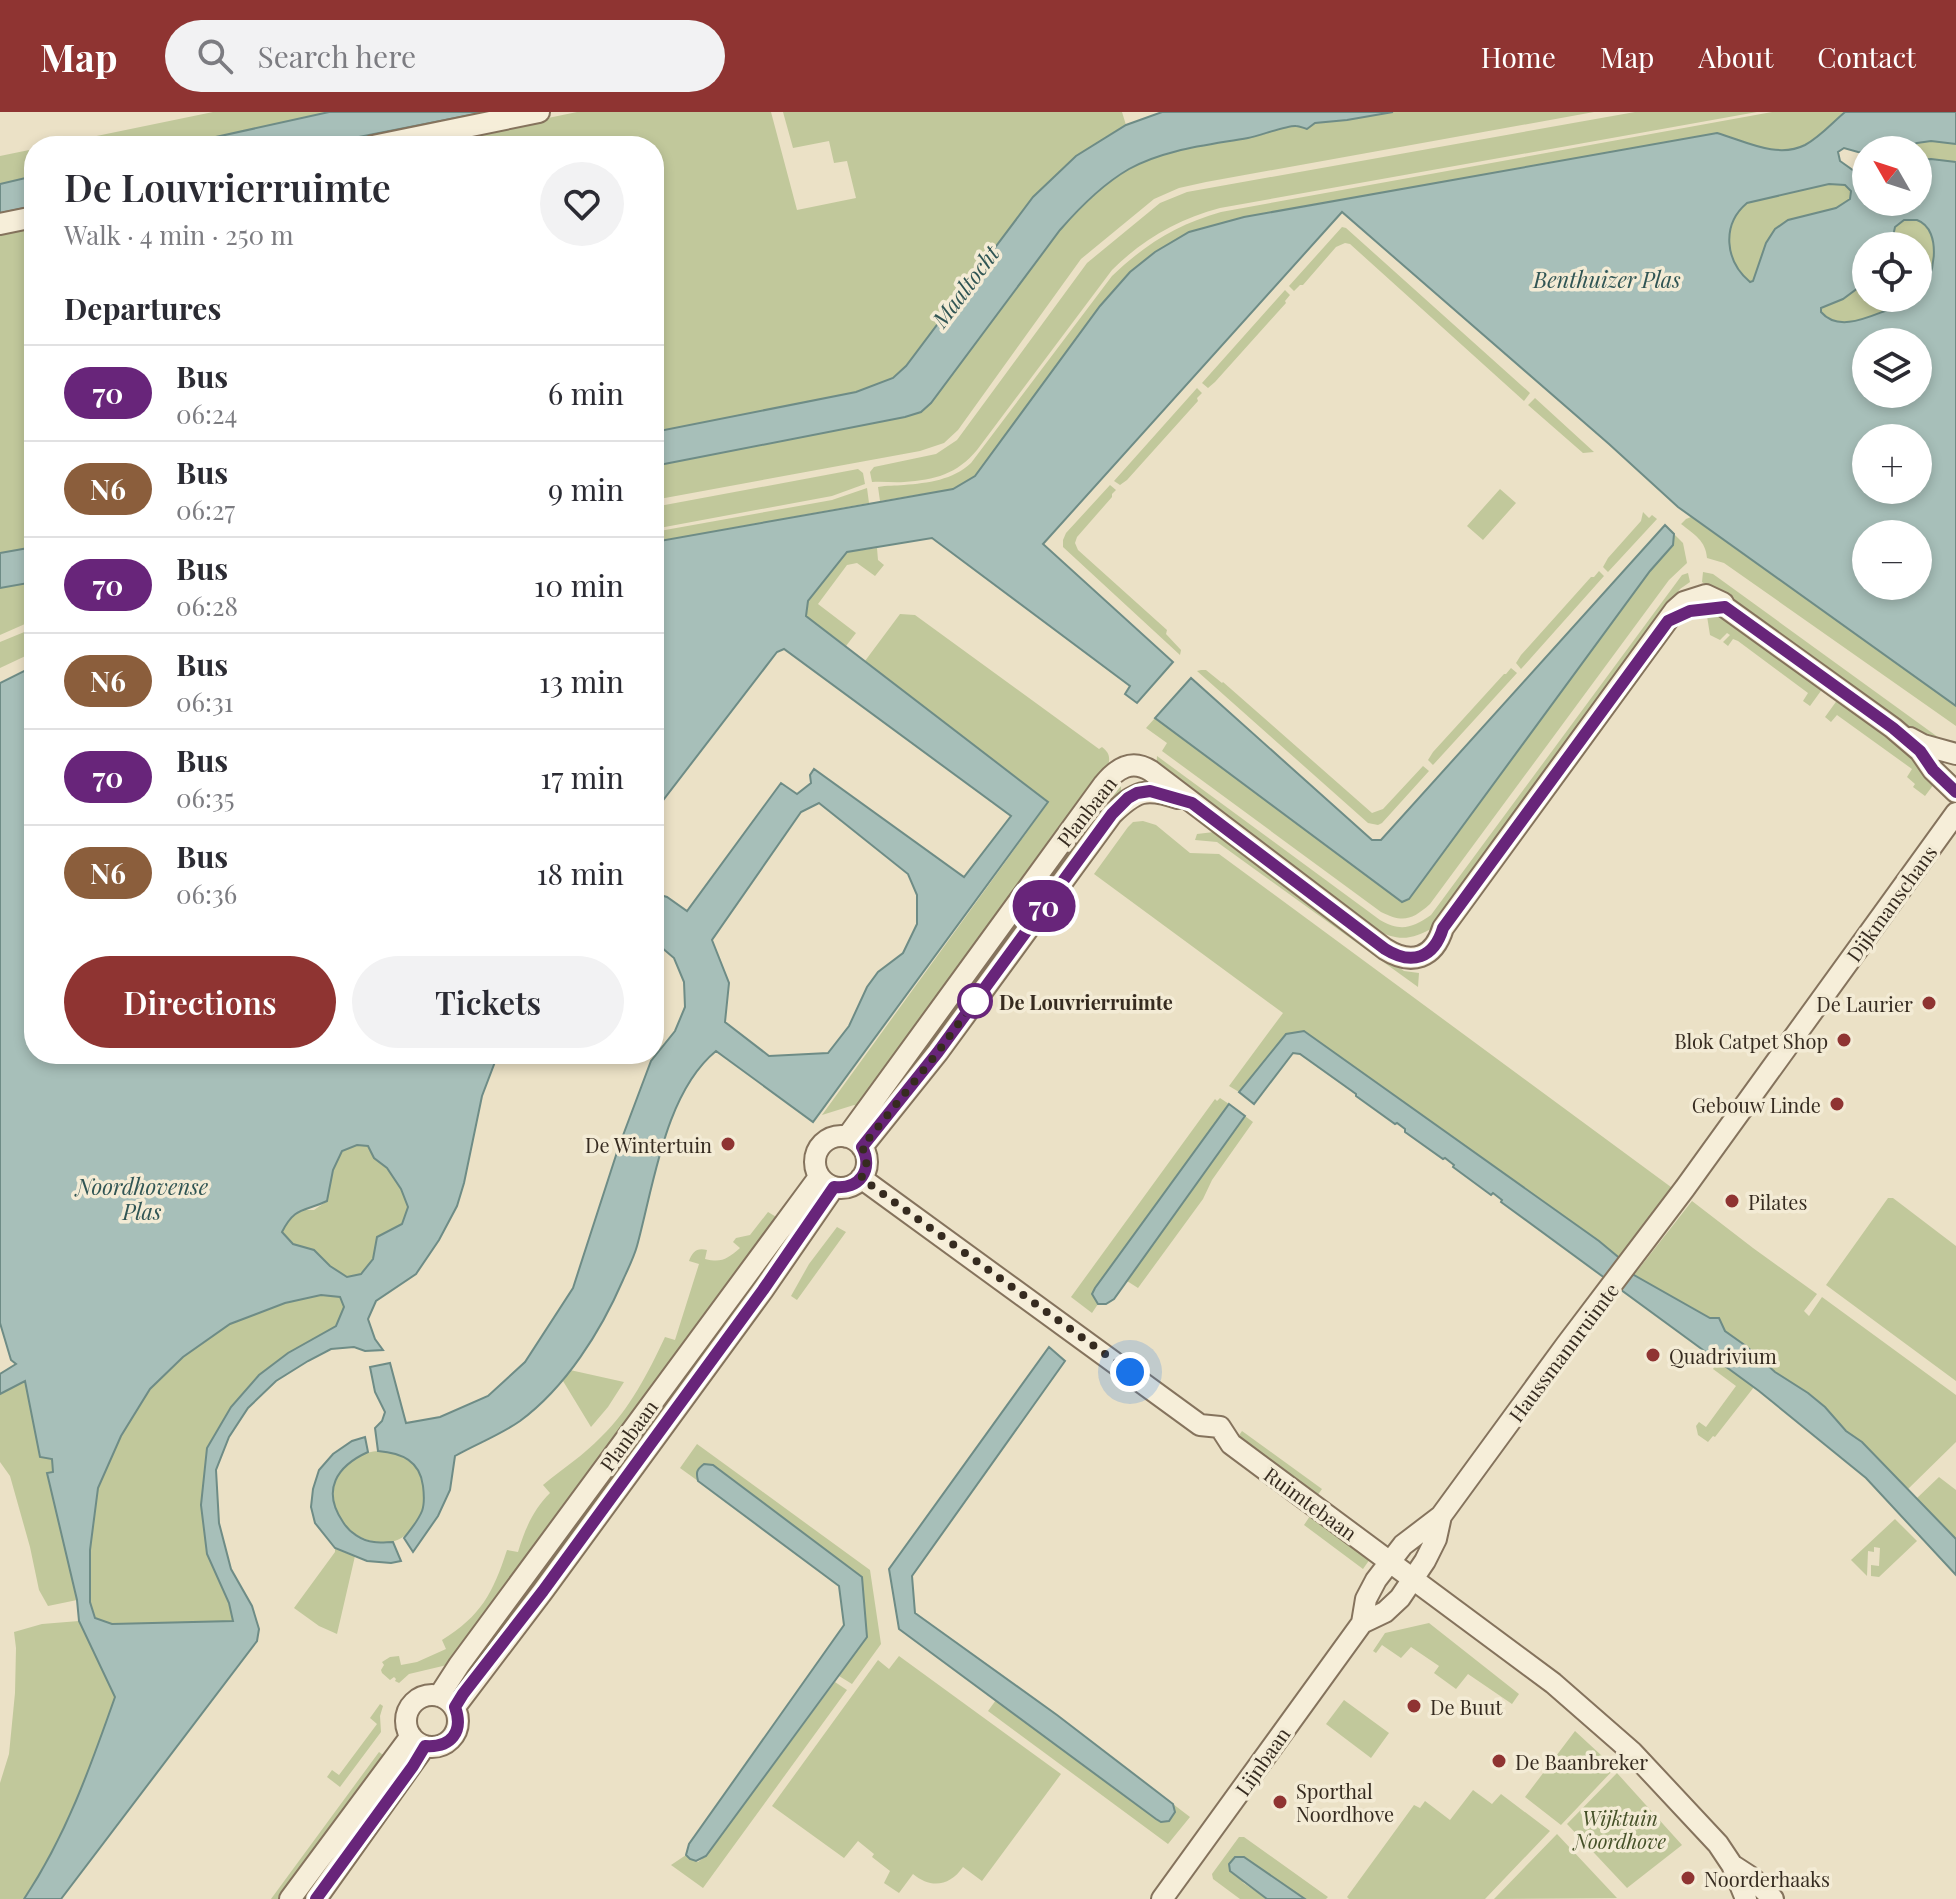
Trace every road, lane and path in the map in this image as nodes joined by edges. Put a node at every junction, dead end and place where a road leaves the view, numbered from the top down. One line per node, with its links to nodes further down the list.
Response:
1 (539, 112): 2 (street)
2 (422, 136)
3 (24, 219): 4 (street)
4 (0, 224)
5 (1893, 728): 6 (street); 7 (street); 8 (street)
6 (1956, 754)
7 (1956, 792)
8 (1192, 803): 10 (street, Planbaan); 10 (street, Planbaan)
9 (1956, 813): 13 (street, Dijkmanschans)
10 (854, 1142): 11 (street); 12 (street)
11 (861, 1178): 12 (street); 15 (street, Ruimtebaan)
12 (827, 1182): 18 (street, Planbaan)
13 (1685, 1188): 14 (street, Haussmannruimte)
14 (1441, 1516): 15 (street, Lijnbaan); 16 (street, Lijnbaan)
15 (1390, 1562): 16 (street, Ruimtebaan); 17 (street, Lijnbaan)
16 (1412, 1580): 17 (street, Lijnbaan); 20 (street, Ruimtebaan)
17 (1362, 1623): 23 (street, Lijnbaan)
18 (447, 1702): 19 (street); 19 (street)
19 (418, 1741): 21 (street); 22 (street)
20 (1732, 1865): 24 (street, Ruimtebaan); 25 (street, Ruimtebaan)
21 (290, 1899)
22 (316, 1899)
23 (1162, 1899)
24 (1746, 1899)
25 (1773, 1899)

